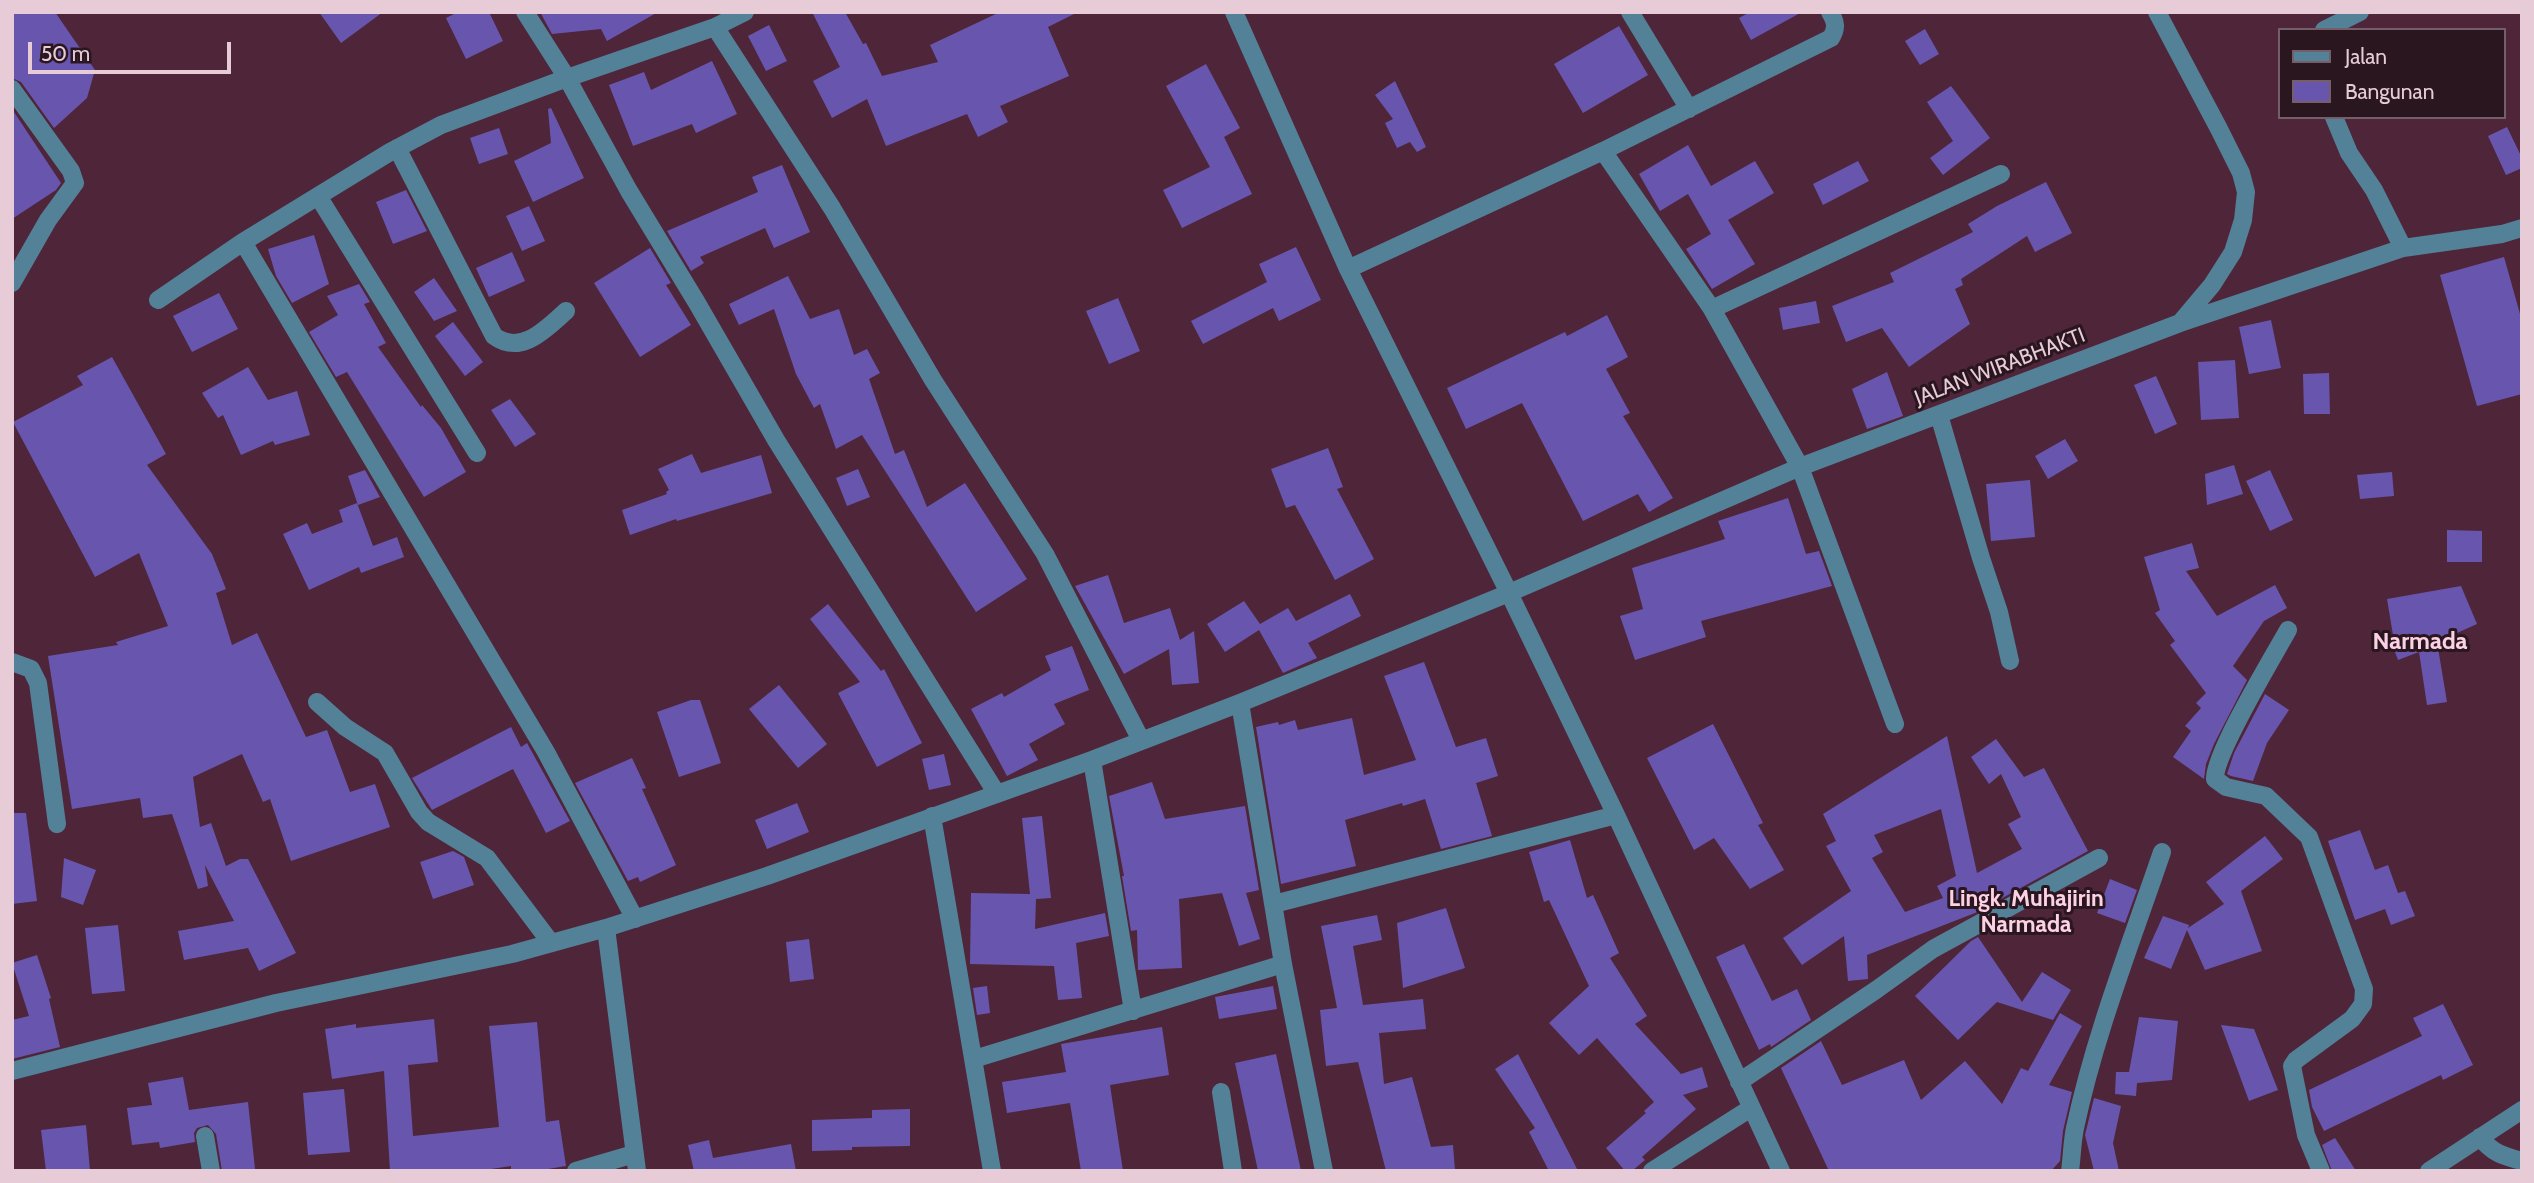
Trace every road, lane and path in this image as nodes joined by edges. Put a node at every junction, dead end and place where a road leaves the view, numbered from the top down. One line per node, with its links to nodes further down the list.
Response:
1 (525, 12): 10 (street)
2 (745, 12): 9 (street)
3 (1234, 12): 21 (street)
4 (1630, 12): 12 (street)
5 (1830, 12): 12 (street)
6 (2157, 12): 26 (street)
7 (2360, 12): 8 (street)
8 (2340, 17)
9 (715, 27): 10 (street); 37 (street)
10 (567, 78): 14 (street); 39 (street)
11 (12, 89): 22 (street)
12 (1689, 109): 15 (street)
13 (2335, 119): 20 (street)
14 (397, 148): 17 (street); 25 (street)
15 (1603, 151): 21 (street); 24 (street)
16 (2001, 174): 24 (street)
17 (318, 196): 19 (street); 28 (street)
18 (2520, 235): 20 (street, JALAN WIRABHAKTI)
19 (243, 242): 23 (street); 46 (street)
20 (2403, 248): 26 (street, JALAN WIRABHAKTI)
21 (1348, 269): 30 (street)
22 (12, 283)
23 (158, 300)
24 (1712, 309): 29 (street)
25 (566, 311)
26 (2180, 323): 27 (street, JALAN WIRABHAKTI)
27 (1939, 415): 29 (street, JALAN WIRABHAKTI); 32 (street)
28 (477, 453)
29 (1800, 467): 30 (street, JALAN WIRABHAKTI); 36 (street)
30 (1509, 593): 35 (street, JALAN WIRABHAKTI); 40 (street)
31 (2288, 630): 69 (street)
32 (2010, 661)
33 (12, 662): 42 (street)
34 (317, 702): 48 (street)
35 (1240, 703): 37 (street, JALAN WIRABHAKTI); 45 (street)
36 (1895, 724)
37 (1141, 740): 38 (street, JALAN WIRABHAKTI)
38 (1092, 760): 39 (street, JALAN WIRABHAKTI); 50 (street)
39 (997, 794): 41 (street, JALAN WIRABHAKTI)
40 (1616, 815): 45 (street); 53 (street)
41 (932, 816): 46 (street, JALAN WIRABHAKTI); 51 (street)
42 (57, 824)
43 (2162, 852): 68 (street)
44 (2099, 858): 53 (street)
45 (1274, 904): 49 (street)
46 (635, 919): 47 (street, JALAN WIRABHAKTI)
47 (606, 928): 48 (street, JALAN WIRABHAKTI); 60 (street)
48 (551, 943): 52 (street, JALAN WIRABHAKTI)
49 (1283, 964): 50 (street); 65 (street)
50 (1133, 1011): 51 (street)
51 (974, 1059): 63 (street)
52 (12, 1071)
53 (1739, 1082): 55 (street)
54 (1220, 1092): 64 (street)
55 (1751, 1108): 66 (street); 67 (street)
56 (2522, 1110): 58 (street)
57 (205, 1136): 61 (street)
58 (2480, 1137): 59 (street); 70 (street)
59 (2522, 1161)
60 (635, 1162): 62 (street)
61 (211, 1171)
62 (576, 1171)
63 (992, 1171)
64 (1233, 1171)
65 (1324, 1171)
66 (1652, 1171)
67 (1781, 1171)
68 (2070, 1171)
69 (2320, 1171)
70 (2429, 1171)

